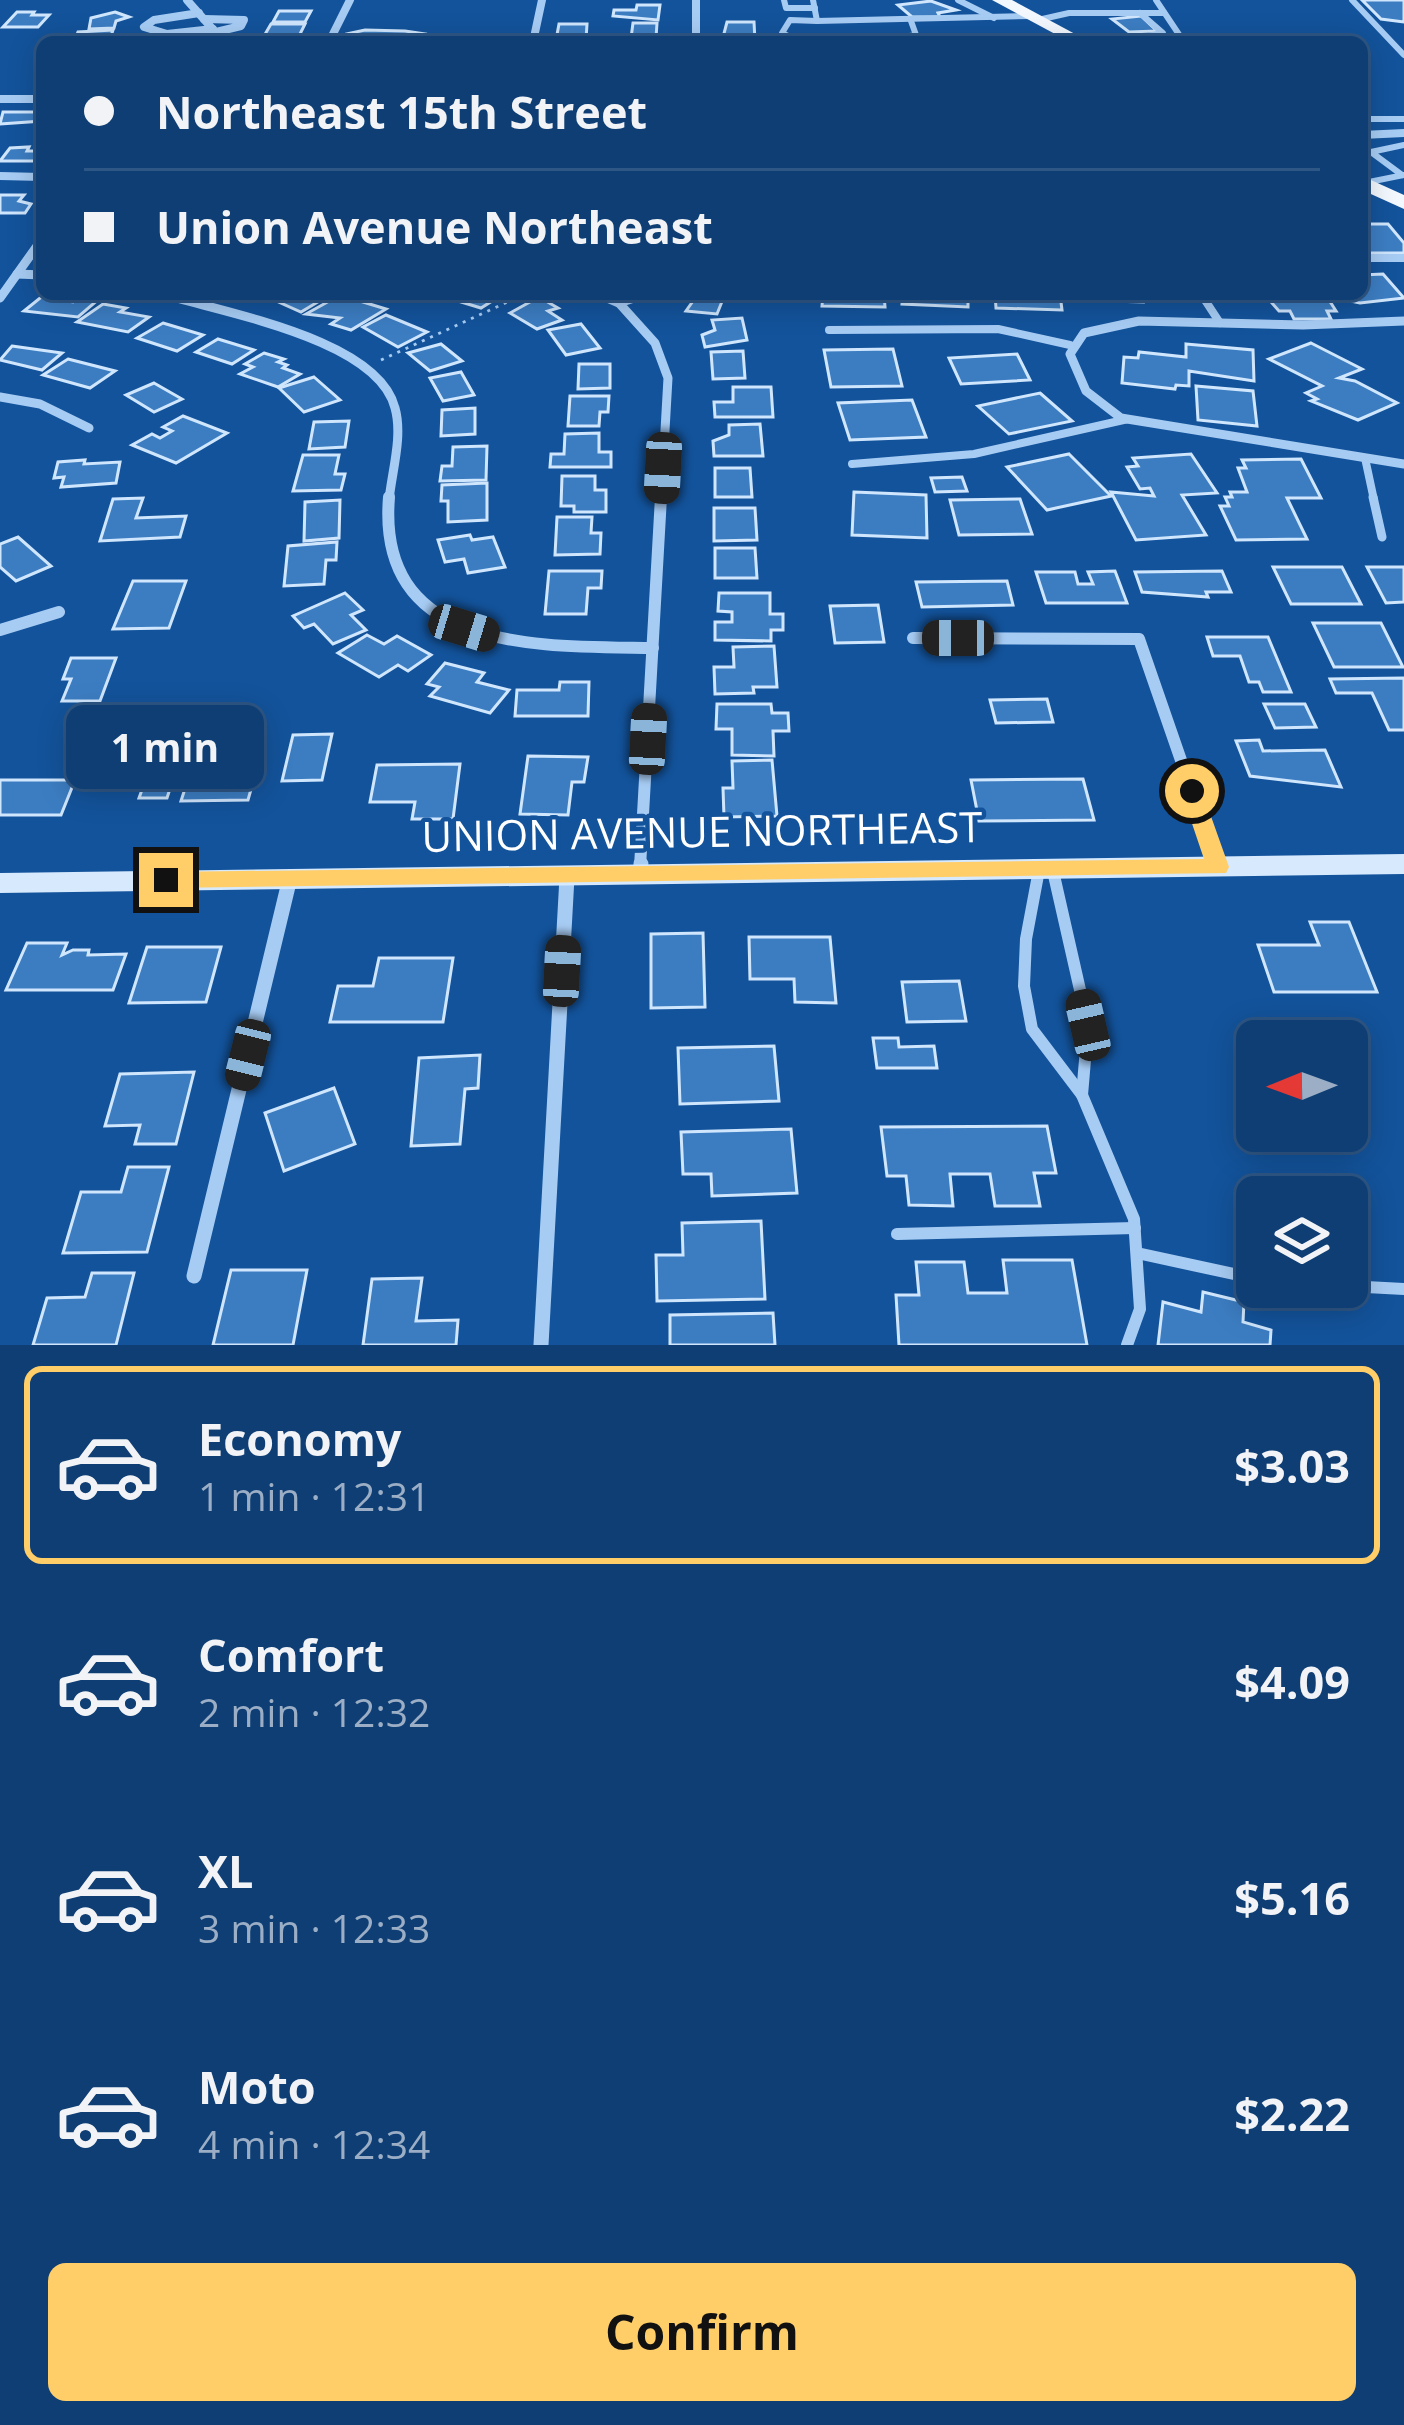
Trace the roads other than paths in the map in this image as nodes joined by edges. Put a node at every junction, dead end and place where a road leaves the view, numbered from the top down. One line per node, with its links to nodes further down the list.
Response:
1 (187, 0): 13 (street)
2 (350, 0): 20 (street)
3 (542, 0): 21 (street)
4 (696, 0): 22 (street)
5 (784, 0): 10 (lane)
6 (958, 0): 15 (lane)
7 (1000, 0): 14 (main road)
8 (1156, 0): 12 (lane)
9 (1352, 0): 28 (lane)
10 (814, 4): 16 (lane)
11 (1140, 13): 12 (lane); 14 (lane); 26 (lane)
12 (1164, 13): 27 (lane)
13 (201, 16): 18 (street); 18 (street); 18 (street)
14 (1034, 18): 15 (lane); 25 (main road)
15 (998, 20): 17 (lane)
16 (818, 21): 17 (lane); 23 (lane)
17 (911, 21): 24 (lane)
18 (215, 30): 19 (street)
19 (220, 36)
20 (332, 36)
21 (534, 36)
22 (696, 36)
23 (790, 36)
24 (910, 36)
25 (1070, 36)
26 (1160, 36)
27 (1180, 36)
28 (1404, 55)
29 (0, 99): 30 (street)
30 (36, 99)
31 (1368, 119): 32 (lane)
32 (1404, 119)
33 (1404, 133): 34 (street)
34 (1368, 135)
35 (1404, 145): 36 (lane)
36 (1403, 175): 39 (lane)
37 (0, 176): 38 (street)
38 (36, 177)
39 (1368, 182)
40 (1368, 185): 41 (main road)
41 (1404, 203)
42 (36, 247): 45 (street)
43 (1368, 258): 44 (lane)
44 (1404, 258)
45 (16, 274): 46 (street); 47 (street)
46 (36, 275)
47 (0, 298)
48 (180, 300): 67 (street)
49 (612, 300): 52 (street)
50 (628, 300): 52 (street)
51 (1205, 300): 54 (lane)
52 (619, 303): 67 (street)
53 (1404, 321): 54 (street)
54 (1220, 323): 56 (street)
55 (829, 330): 56 (lane)
56 (1070, 346): 58 (street)
57 (0, 397): 59 (street)
58 (1128, 419): 60 (street); 61 (lane)
59 (89, 428)
60 (1365, 458): 62 (street); 63 (lane)
61 (852, 464)
62 (1404, 464)
63 (1382, 537)
64 (59, 612): 65 (street)
65 (0, 630)
66 (913, 638): 69 (street)
67 (653, 648): 72 (street)
68 (1404, 864): 69 (street, UNION AVENUE NORTHEAST)
69 (1218, 867): 70 (street, UNION AVENUE NORTHEAST)
70 (1046, 870): 72 (street, UNION AVENUE NORTHEAST); 75 (lane); 75 (lane)
71 (567, 877): 72 (street, UNION AVENUE NORTHEAST); 73 (street, UNION AVENUE NORTHEAST); 83 (street)
72 (640, 877)
73 (290, 878): 74 (street, UNION AVENUE NORTHEAST); 80 (street)
74 (0, 883)
75 (1082, 1095): 76 (lane)
76 (1135, 1228): 77 (lane); 78 (lane)
77 (897, 1234)
78 (1137, 1253): 79 (lane); 84 (lane)
79 (1236, 1274)
80 (194, 1276)
81 (1368, 1287): 82 (lane)
82 (1404, 1289)
83 (541, 1345)
84 (1127, 1345)

